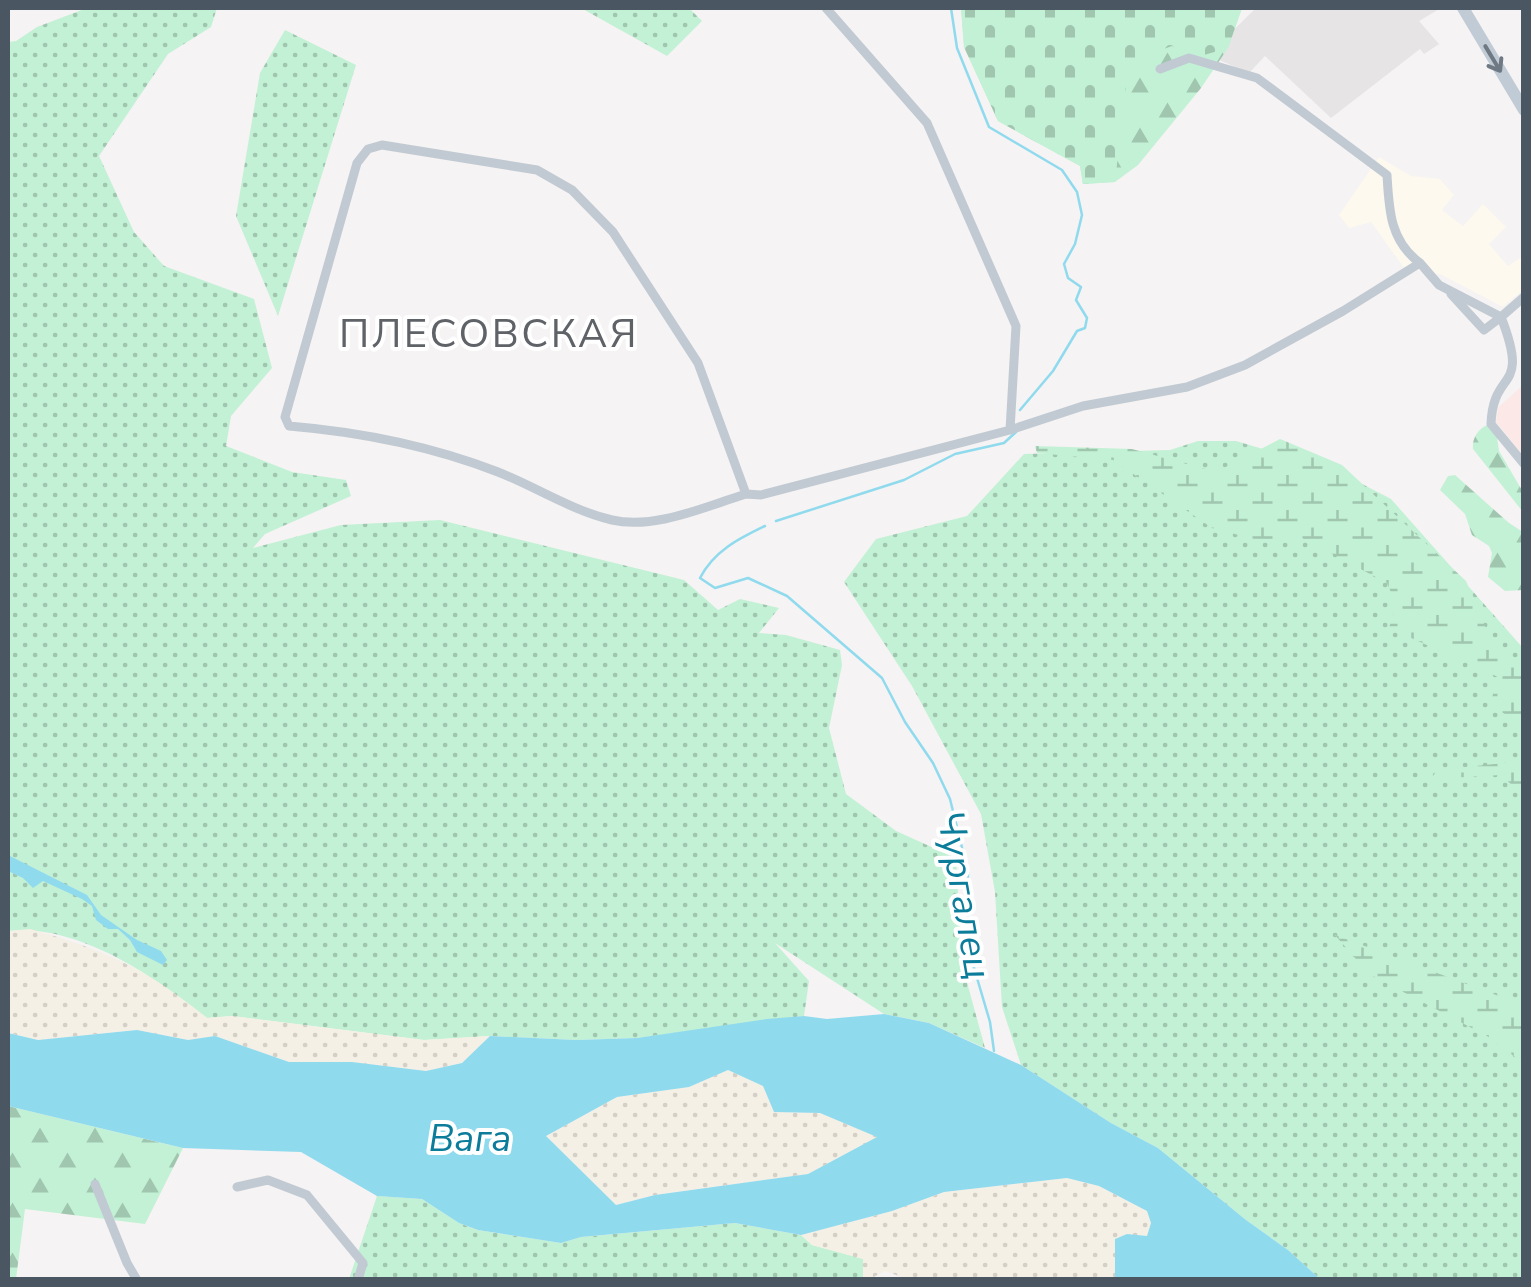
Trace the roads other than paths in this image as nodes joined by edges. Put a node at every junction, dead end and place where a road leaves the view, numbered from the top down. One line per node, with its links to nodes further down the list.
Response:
1 (826, 8): 9 (street)
2 (1462, 8): 4 (main road, one-way to 4)
3 (1160, 69): 5 (street)
4 (1524, 110)
5 (1420, 264): 6 (street); 9 (street)
6 (1446, 288): 8 (street); 8 (street)
7 (1524, 298): 8 (street)
8 (1501, 317): 10 (street)
9 (1010, 430): 11 (street)
10 (1524, 464)
11 (746, 494): 11 (street)
12 (96, 1184): 14 (street)
13 (237, 1187): 15 (street)
14 (137, 1280)
15 (358, 1280)

